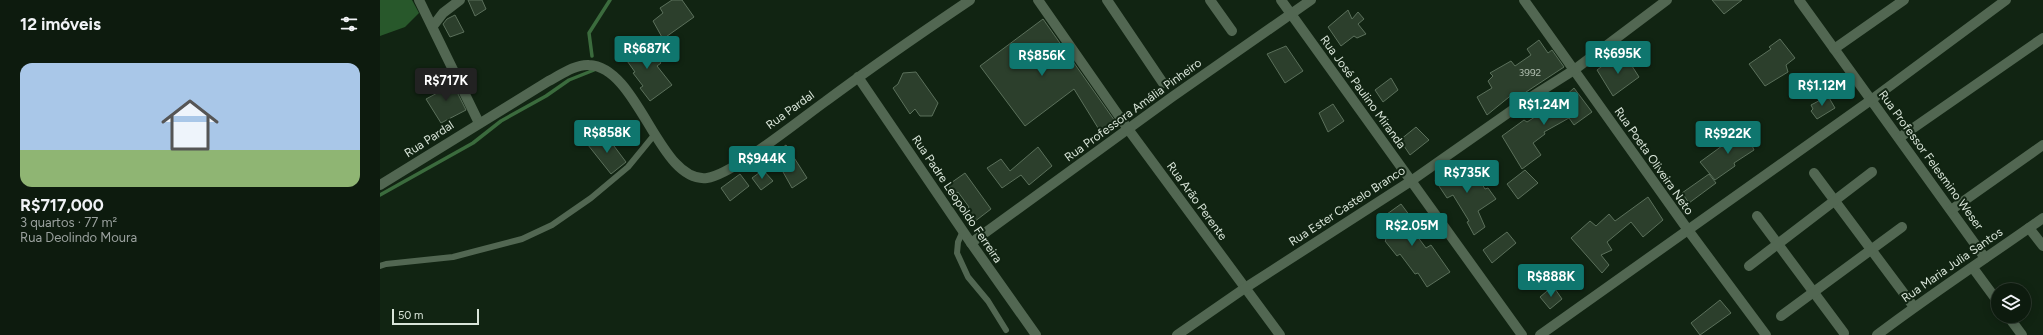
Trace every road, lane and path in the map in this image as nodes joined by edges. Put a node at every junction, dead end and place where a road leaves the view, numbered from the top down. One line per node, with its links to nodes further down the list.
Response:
1 (419, 0): 15 (street)
2 (460, 0): 15 (street)
3 (970, 0): 20 (street, Rua Pardal)
4 (1038, 0): 24 (street)
5 (1107, 0): 21 (street)
6 (1210, 0): 16 (street)
7 (1281, 0): 14 (street, Rua José Paulino Miranda)
8 (1311, 0): 14 (street, Rua Professora Amália Pinheiro)
9 (1524, 0): 19 (street, Rua Poeta Oliveira Neto)
10 (1667, 0): 19 (street, Rua Ester Castelo Branco)
11 (1799, 0): 18 (street, Rua Professor Felesmino Weser)
12 (1904, 0): 18 (street)
13 (2006, 0): 22 (street)
14 (1291, 14): 24 (street, Rua Professora Amália Pinheiro); 30 (street, Rua José Paulino Miranda)
15 (432, 26): 23 (street)
16 (1232, 32)
17 (2043, 38): 26 (street)
18 (1834, 49): 22 (street, Rua Professor Felesmino Weser)
19 (1574, 70): 30 (street, Rua Ester Castelo Branco); 38 (street, Rua Poeta Oliveira Neto)
20 (858, 77): 25 (street, Rua Pardal); 39 (street, Rua Padre Leopoldo Ferreira)
21 (1163, 83)
22 (1871, 100): 26 (street, Rua Professor Felesmino Weser); 38 (street)
23 (479, 122): 25 (street, Rua Pardal); 31 (street, Rua Pardal)
24 (1128, 129): 40 (street, Rua Professora Amália Pinheiro); 48 (street, Rua Arão Perente)
25 (655, 134): 45 (lane)
26 (1899, 138): 33 (street, Rua Professor Felesmino Weser)
27 (2043, 145): 33 (street)
28 (1872, 172): 32 (street)
29 (1814, 173): 32 (street)
30 (1411, 181): 48 (street, Rua Ester Castelo Branco); 59 (street, Rua José Paulino Miranda)
31 (380, 185)
32 (1835, 201): 41 (street); 43 (street)
33 (1951, 210): 44 (street, Rua Professor Felesmino Weser)
34 (1757, 216): 41 (street)
35 (2043, 218): 37 (street, Rua Maria Julia Santos)
36 (1902, 228): 43 (street)
37 (2029, 228): 42 (street); 44 (street, Rua Maria Julia Santos)
38 (1688, 230): 60 (street); 61 (street, Rua Poeta Oliveira Neto)
39 (963, 231): 40 (street, Rua Padre Leopoldo Ferreira); 54 (lane)
40 (971, 243): 56 (street, Rua Padre Leopoldo Ferreira)
41 (1779, 244): 46 (street); 49 (street)
42 (2043, 246)
43 (1872, 251): 49 (street); 51 (street)
44 (1985, 258): 47 (street, Rua Maria Julia Santos)
45 (380, 266)
46 (1749, 266)
47 (1973, 268): 50 (street); 51 (street, Rua Maria Julia Santos)
48 (1245, 288): 57 (street, Rua Ester Castelo Branco); 58 (street, Rua Arão Perente)
49 (1814, 292): 52 (street); 55 (street)
50 (1991, 292)
51 (1914, 307): 62 (street, Rua Maria Julia Santos)
52 (1780, 316)
53 (2013, 323): 63 (street)
54 (1006, 330)
55 (1844, 333)
56 (1036, 335)
57 (1177, 335)
58 (1280, 335)
59 (1522, 335)
60 (1540, 335)
61 (1766, 335)
62 (1876, 335)
63 (2022, 335)

